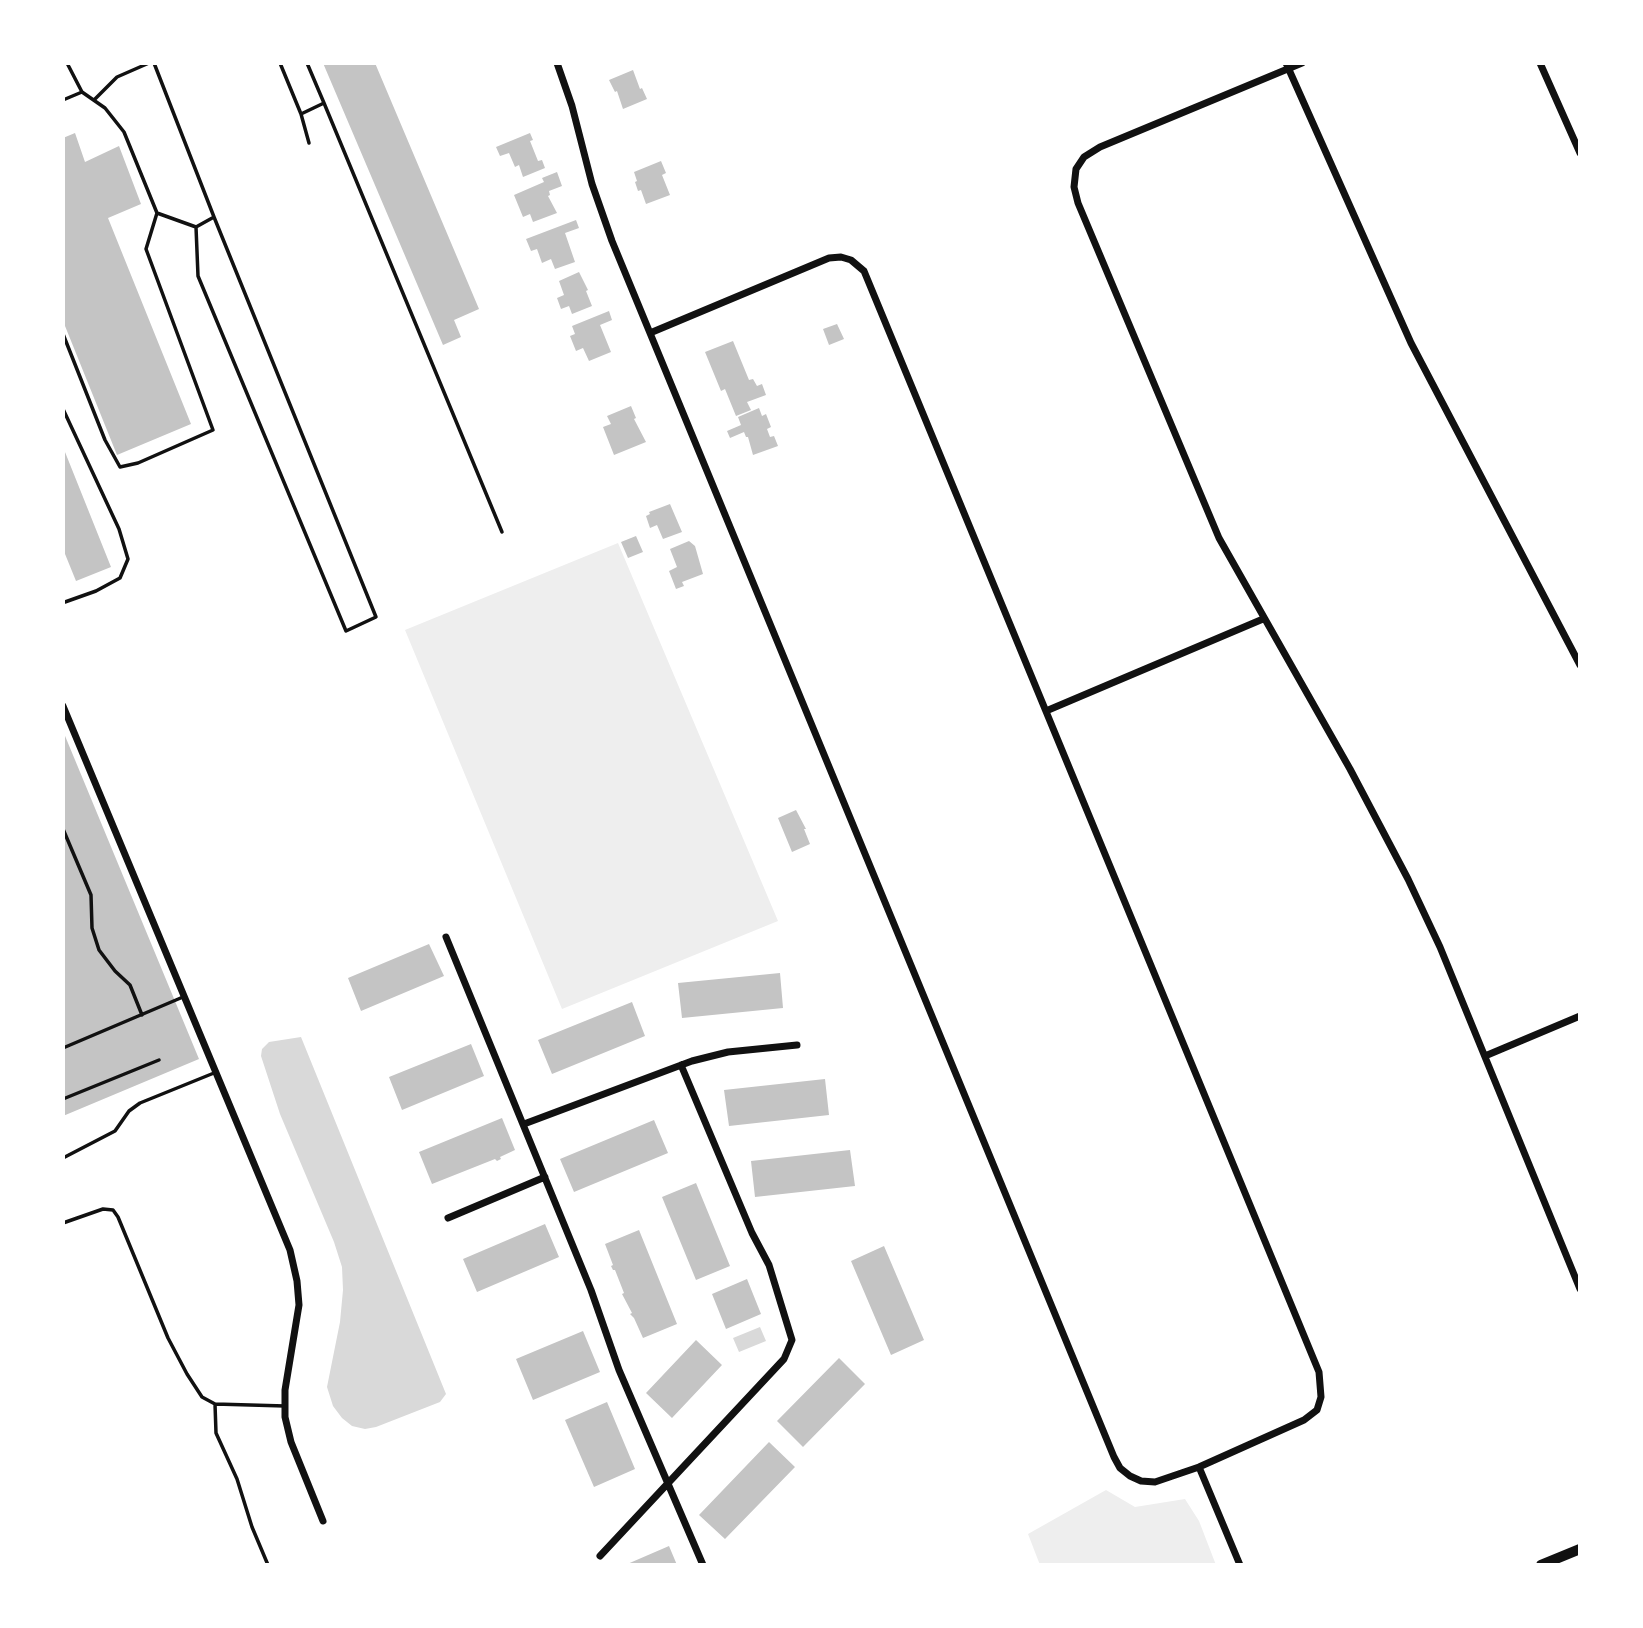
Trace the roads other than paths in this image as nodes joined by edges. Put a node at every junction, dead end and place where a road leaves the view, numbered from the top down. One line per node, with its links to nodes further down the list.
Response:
1 (67, 63): 9 (lane)
2 (152, 63): 11 (lane); 17 (lane)
3 (280, 63): 13 (lane)
4 (307, 63): 12 (lane)
5 (557, 63): 19 (street)
6 (1302, 63): 8 (street)
7 (1540, 63): 15 (street)
8 (1287, 66): 24 (street); 25 (street)
9 (82, 92): 10 (lane); 11 (lane)
10 (63, 100)
11 (94, 100): 16 (lane)
12 (324, 103): 13 (lane); 22 (lane)
13 (301, 114): 14 (lane)
14 (309, 143)
15 (1580, 153)
16 (157, 213): 18 (lane); 20 (lane)
17 (214, 217): 18 (lane); 18 (lane)
18 (195, 227)
19 (650, 333): 27 (street); 50 (street)
20 (63, 334)
21 (63, 409): 23 (lane)
22 (502, 532)
23 (64, 600)
24 (1263, 620): 27 (street); 37 (street)
25 (1580, 665)
26 (63, 706): 28 (street)
27 (1046, 711): 50 (street)
28 (72, 728): 29 (lane); 32 (street)
29 (63, 732)
30 (63, 829): 33 (lane)
31 (446, 937): 42 (street)
32 (183, 997): 33 (lane); 40 (street)
33 (142, 1015): 36 (lane)
34 (1580, 1016): 37 (street)
35 (797, 1045): 39 (street)
36 (63, 1048)
37 (1485, 1056): 47 (street)
38 (159, 1060): 41 (lane)
39 (681, 1065): 42 (street); 51 (street)
40 (214, 1073): 43 (lane); 49 (street)
41 (63, 1099)
42 (524, 1124): 44 (street)
43 (63, 1158)
44 (545, 1177): 45 (street); 51 (street)
45 (448, 1218)
46 (63, 1223): 48 (lane)
47 (1580, 1289)
48 (215, 1404): 49 (lane); 55 (lane)
49 (285, 1406): 52 (street)
50 (1199, 1466): 57 (street)
51 (667, 1482): 54 (street); 56 (street)
52 (323, 1521)
53 (1580, 1549): 58 (street)
54 (600, 1556)
55 (268, 1565)
56 (703, 1565)
57 (1240, 1565)
58 (1541, 1565)

